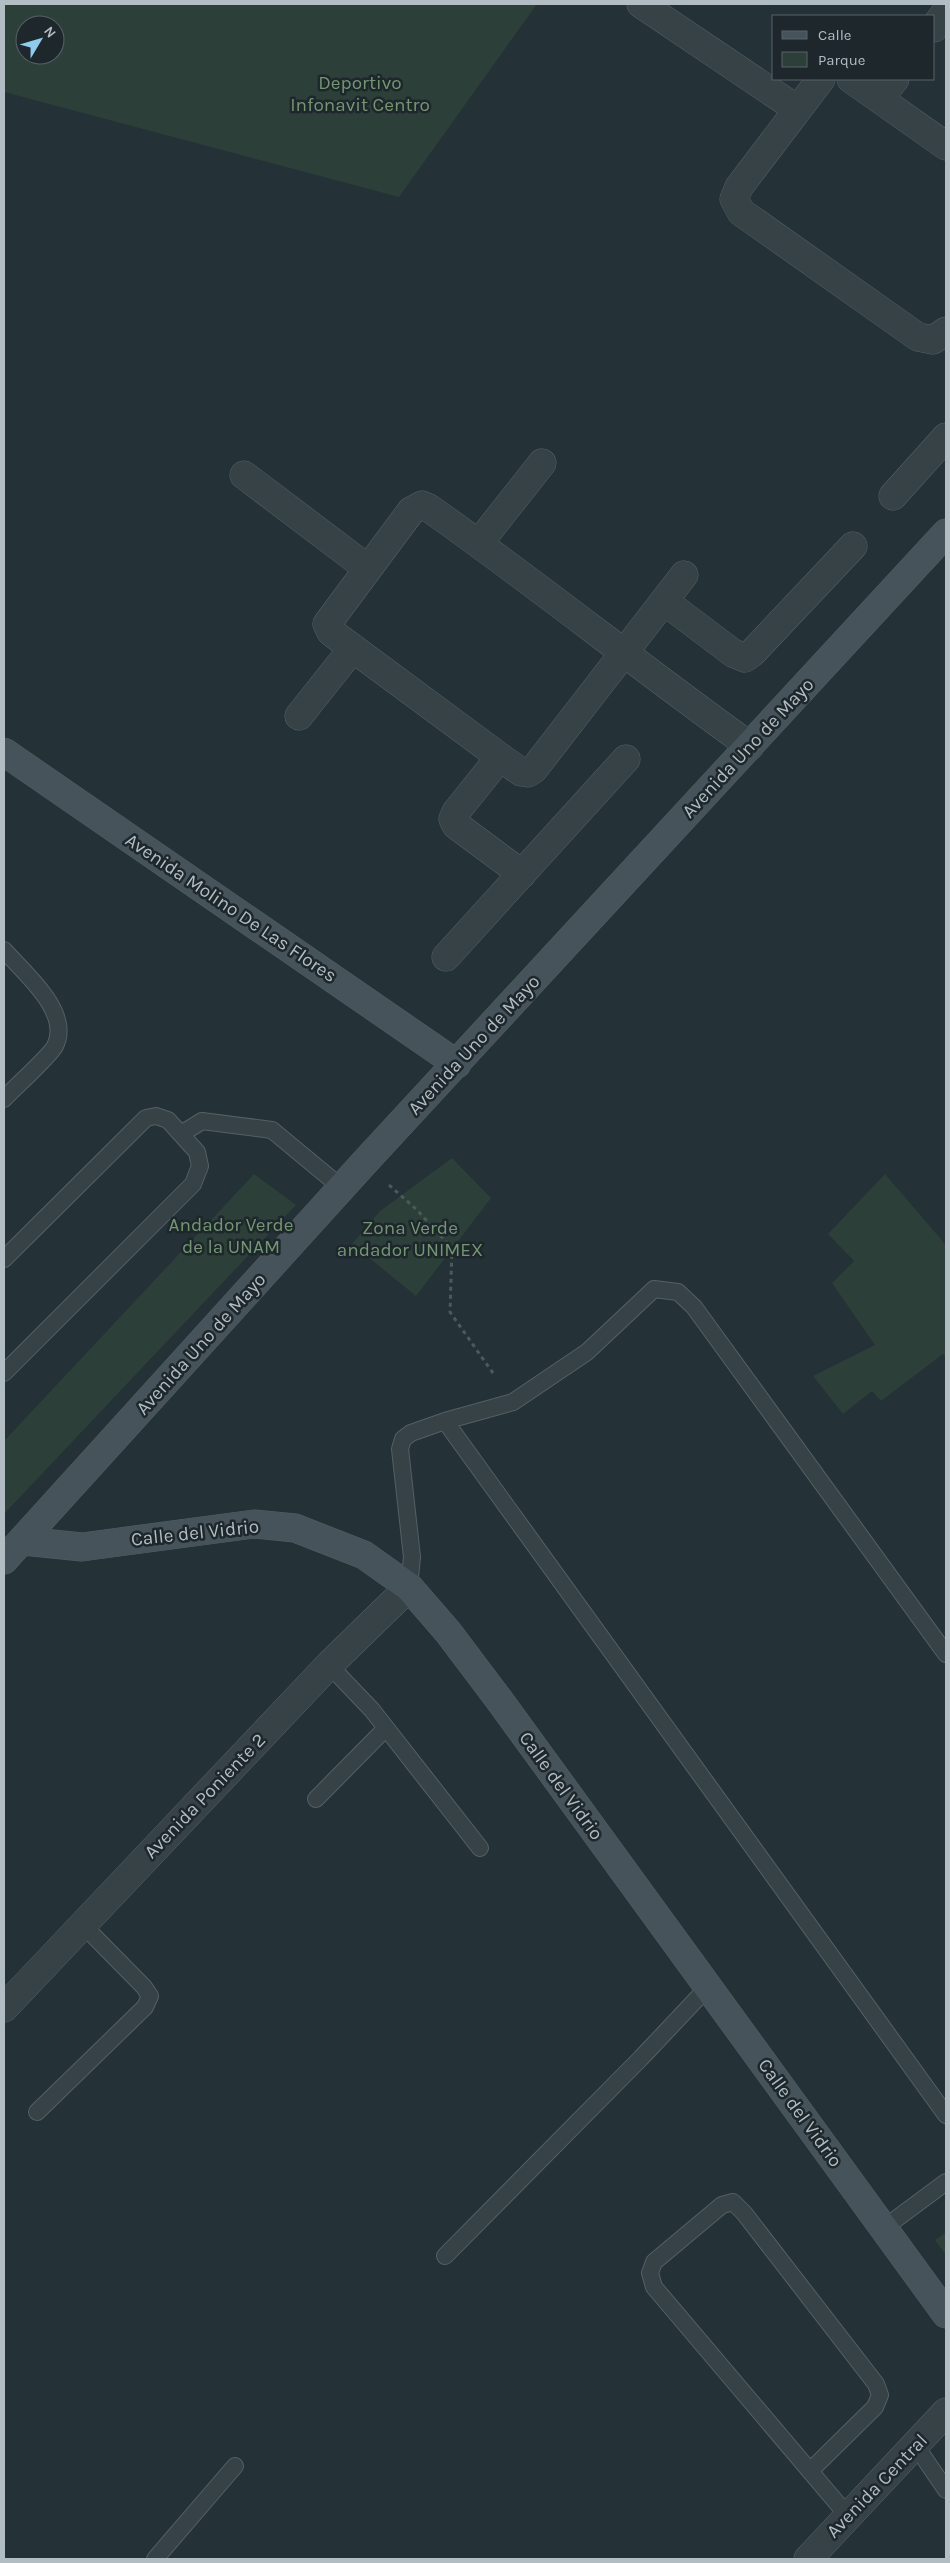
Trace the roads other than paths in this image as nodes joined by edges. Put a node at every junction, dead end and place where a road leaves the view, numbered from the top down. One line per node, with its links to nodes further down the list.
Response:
1 (641, 4): 7 (street)
2 (946, 12): 3 (street)
3 (935, 27)
4 (820, 80): 7 (street)
5 (855, 80): 6 (street)
6 (887, 88): 8 (street)
7 (797, 109): 9 (street)
8 (946, 146)
9 (946, 331)
10 (946, 437): 13 (street)
11 (542, 462): 15 (street)
12 (244, 475): 17 (street)
13 (892, 496)
14 (946, 533): 23 (main road, Avenida Uno de Mayo)
15 (479, 543): 17 (street); 21 (street)
16 (853, 546): 19 (street)
17 (367, 568): 20 (street)
18 (684, 575): 19 (street)
19 (664, 601): 21 (street)
20 (353, 648): 22 (street); 25 (street)
21 (625, 654): 23 (street); 25 (street)
22 (299, 716)
23 (750, 746): 30 (main road, Avenida Uno de Mayo)
24 (4, 752): 30 (main road, Avenida Molino De Las Flores)
25 (500, 757): 27 (street)
26 (626, 759): 27 (street)
27 (522, 874): 29 (street)
28 (4, 950): 31 (lane)
29 (446, 957)
30 (457, 1064): 33 (main road, Avenida Uno de Mayo)
31 (4, 1098)
32 (181, 1134): 33 (lane); 34 (lane); 35 (lane)
33 (342, 1188): 37 (main road, Avenida Uno de Mayo)
34 (4, 1259)
35 (4, 1373)
36 (445, 1420): 39 (lane); 40 (lane); 49 (lane)
37 (23, 1541): 38 (main road, Avenida Uno de Mayo); 39 (main road, Calle del Vidrio)
38 (4, 1560)
39 (409, 1587): 41 (street, Avenida Poniente 2); 46 (main road, Calle del Vidrio)
40 (946, 1654)
41 (329, 1665): 42 (lane); 45 (street, Avenida Poniente 2)
42 (386, 1728): 43 (lane); 44 (lane)
43 (316, 1799)
44 (480, 1848)
45 (82, 1924): 47 (street, Avenida Poniente 2); 48 (lane)
46 (708, 1987): 51 (main road, Calle del Vidrio); 52 (lane)
47 (4, 2008)
48 (37, 2112)
49 (946, 2115)
50 (946, 2182): 51 (lane)
51 (884, 2228): 53 (main road, Calle del Vidrio)
52 (445, 2256)
53 (946, 2314)
54 (946, 2412): 55 (street, Avenida Central)
55 (916, 2446): 58 (lane); 59 (street, Avenida Central)
56 (235, 2466): 60 (lane)
57 (810, 2471): 57 (lane); 59 (lane)
58 (946, 2490)
59 (848, 2516): 61 (street, Avenida Central)
60 (155, 2559)
61 (808, 2559)

